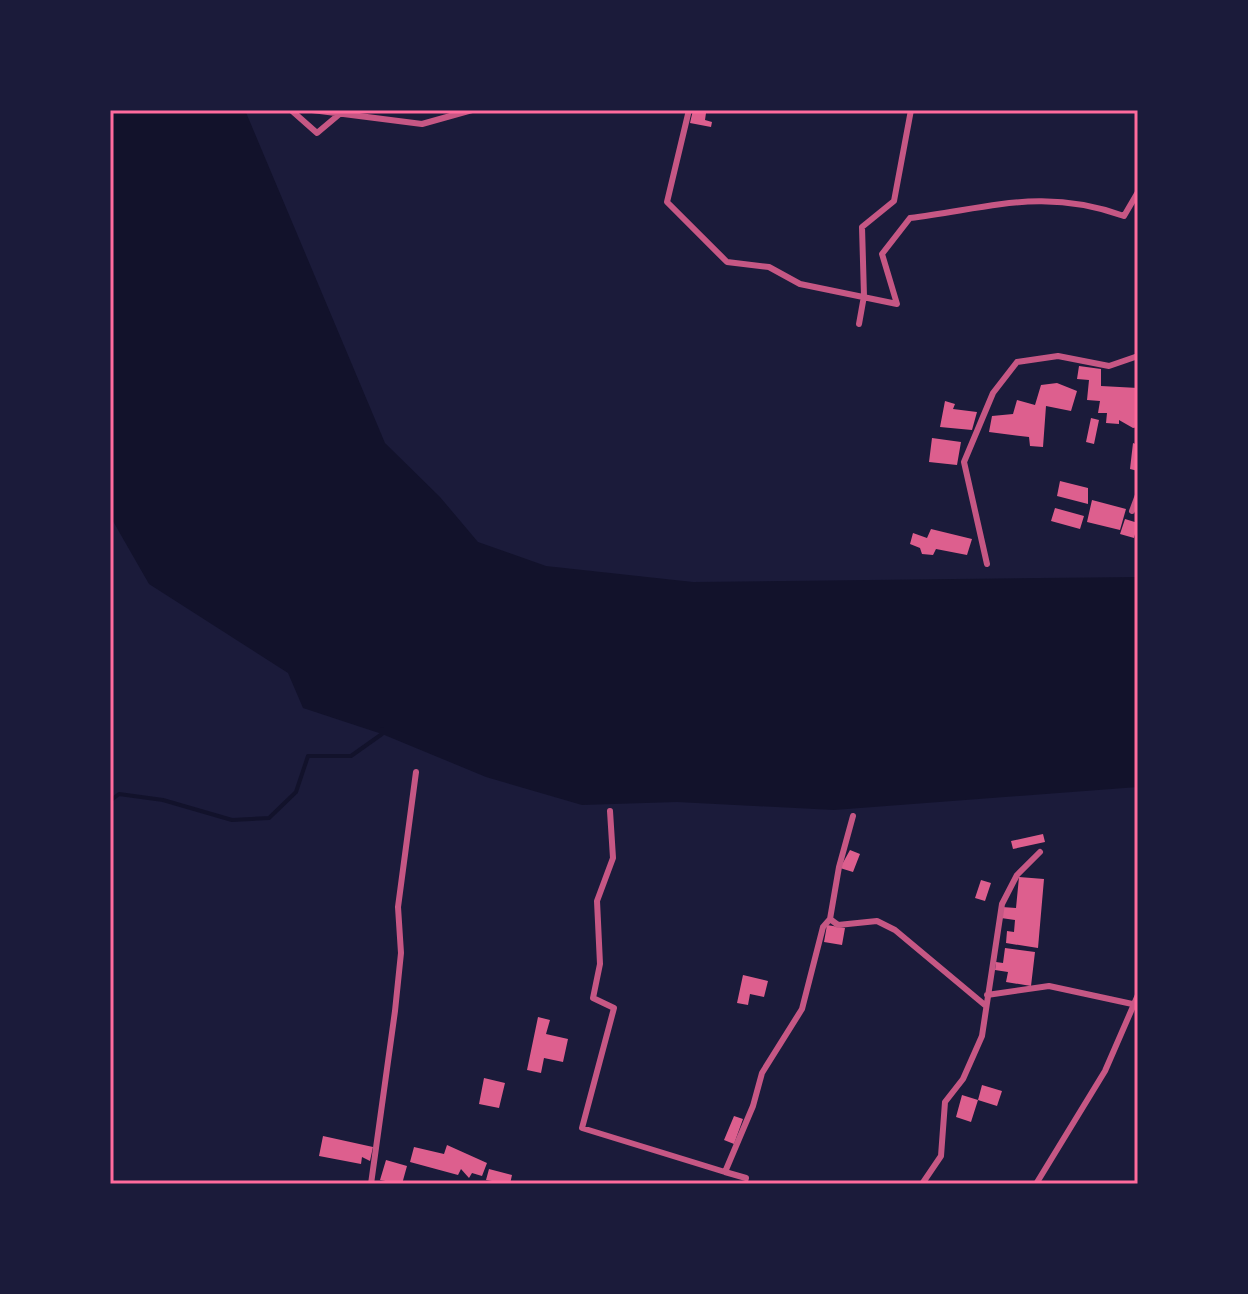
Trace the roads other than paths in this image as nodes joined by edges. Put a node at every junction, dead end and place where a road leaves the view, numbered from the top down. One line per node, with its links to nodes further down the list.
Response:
1 (291, 110): 6 (street)
2 (312, 110): 6 (street)
3 (472, 110): 6 (street)
4 (689, 110): 8 (street)
5 (911, 110): 8 (street)
6 (340, 111)
7 (1138, 192): 8 (street)
8 (864, 296): 9 (street)
9 (859, 324)
10 (1138, 356): 13 (street)
11 (1138, 495): 12 (street)
12 (1132, 511)
13 (987, 564)
14 (416, 772): 24 (street)
15 (610, 811): 23 (street)
16 (853, 816): 18 (street)
17 (1040, 852): 19 (street)
18 (830, 919): 22 (street); 23 (street)
19 (987, 995): 21 (street); 22 (street)
20 (1138, 995): 21 (street)
21 (1137, 1005): 27 (street)
22 (986, 1006): 26 (street)
23 (725, 1172): 25 (street)
24 (371, 1184)
25 (744, 1184)
26 (922, 1184)
27 (1036, 1184)

